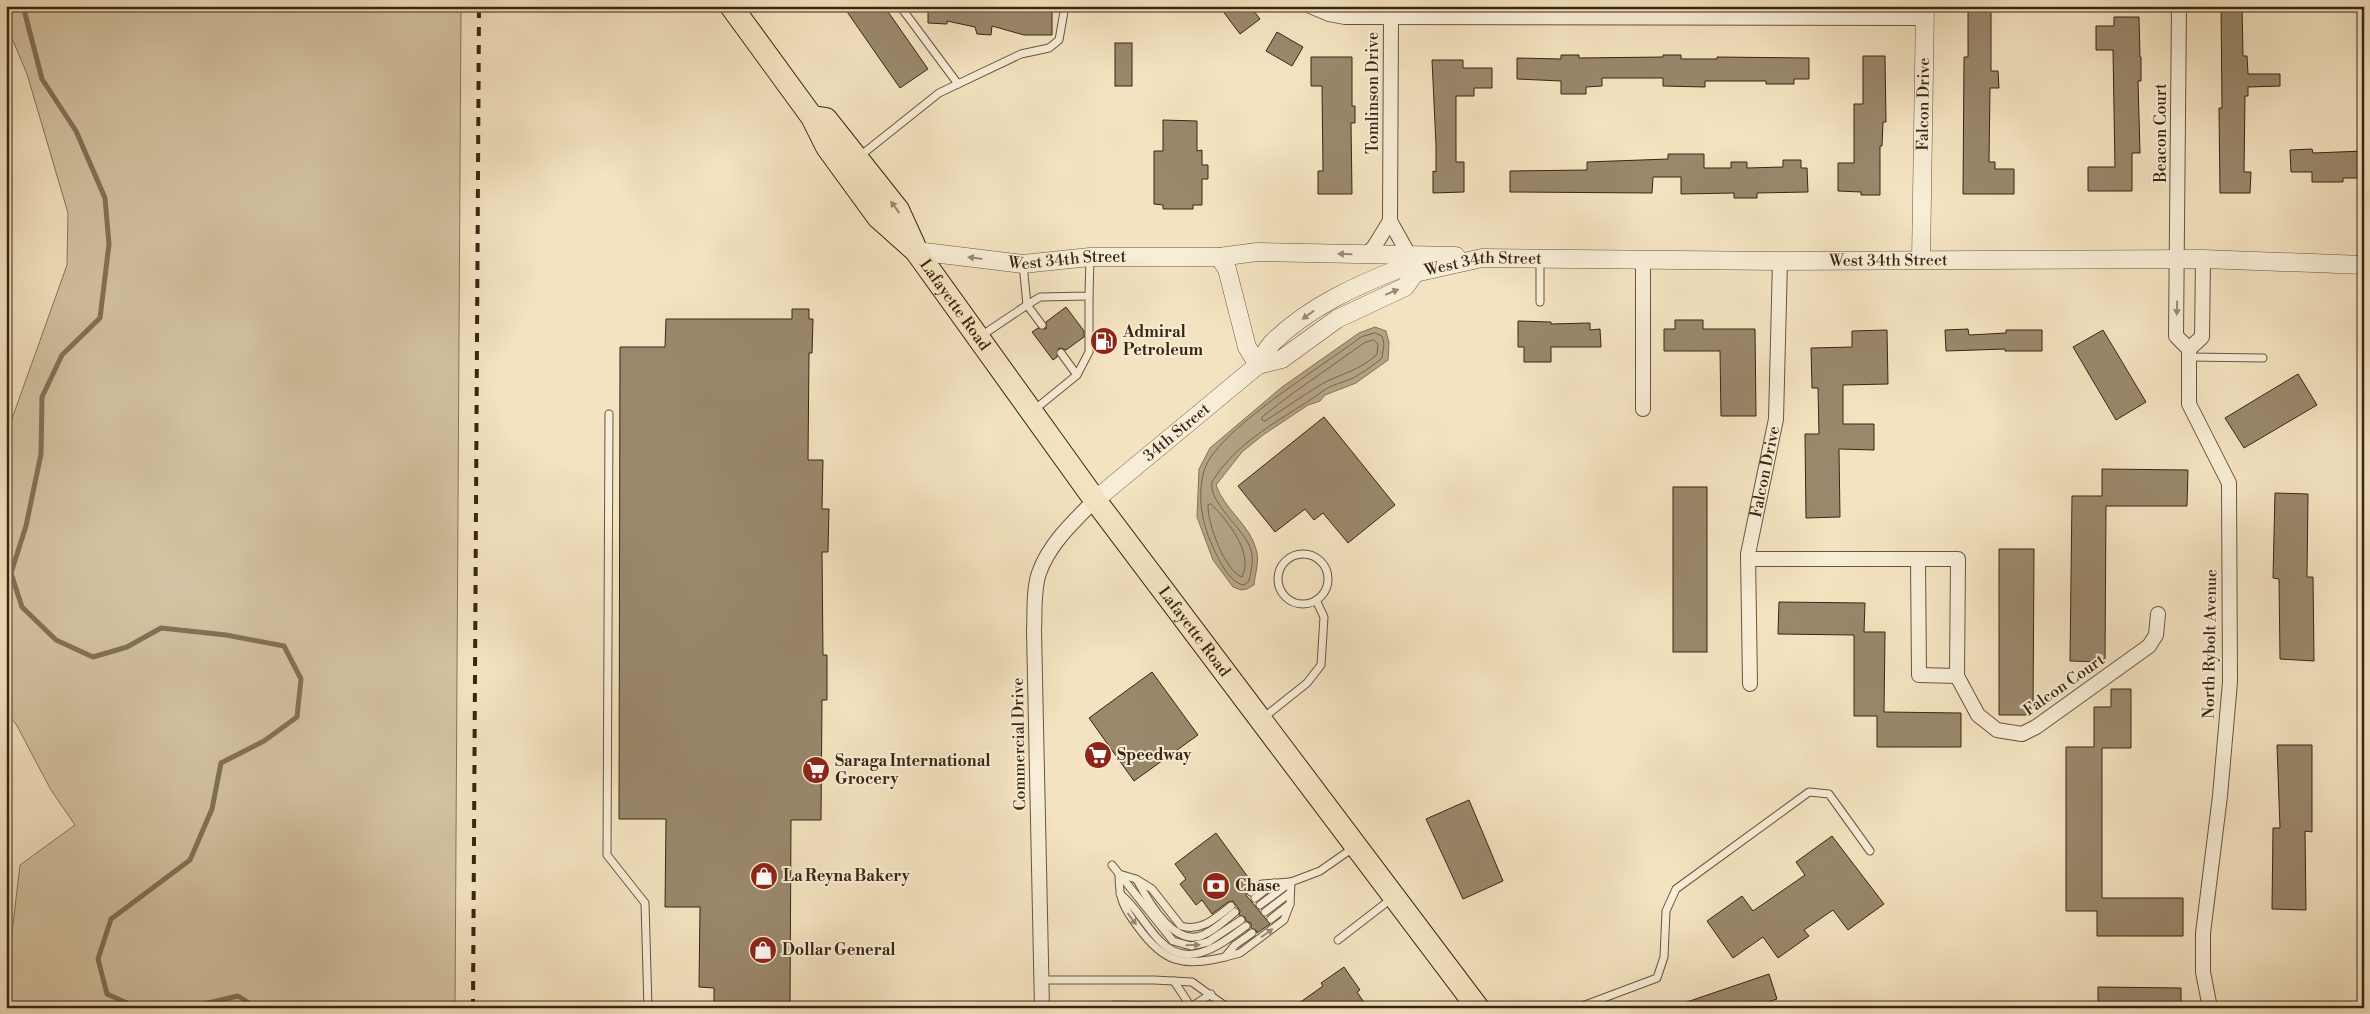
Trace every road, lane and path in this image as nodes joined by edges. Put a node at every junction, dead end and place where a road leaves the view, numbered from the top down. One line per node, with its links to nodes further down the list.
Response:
1 (730, 6): 9 (main road, Lafayette Road)
2 (900, 6): 8 (lane)
3 (1065, 6): 8 (lane)
4 (1310, 6): 7 (street, Tomlinson Drive)
5 (2179, 6): 19 (street, Beacon Court)
6 (1925, 12): 7 (street); 22 (street, Falcon Drive)
7 (1391, 17): 11 (street, Tomlinson Drive)
8 (958, 84): 10 (lane)
9 (812, 117): 10 (main road, Lafayette Road); 12 (main road, Lafayette Road)
10 (858, 158): 12 (main road, Lafayette Road, one-way to 10)
11 (1390, 221): 13 (street); 14 (street, Tomlinson Drive)
12 (916, 250): 24 (street, West 34th Street, one-way to 12); 30 (main road, Lafayette Road)
13 (1367, 254): 14 (street, West 34th Street); 16 (street, West 34th Street, one-way to 16)
14 (1409, 255): 17 (street, West 34th Street)
15 (1090, 257): 16 (street, West 34th Street); 24 (street, West 34th Street); 26 (lane)
16 (1219, 257): 34 (street)
17 (1482, 258): 18 (street, West 34th Street); 34 (street, West 34th Street)
18 (1540, 259): 21 (street, West 34th Street); 27 (lane)
19 (2178, 259): 20 (street, West 34th Street); 22 (street, West 34th Street); 31 (street, one-way to 31)
20 (2203, 259): 25 (street, West 34th Street); 31 (street)
21 (1642, 260): 23 (street, West 34th Street); 36 (street)
22 (1921, 260): 23 (street, West 34th Street)
23 (1780, 261): 40 (street, Falcon Drive)
24 (1023, 264): 28 (lane)
25 (2364, 265)
26 (1089, 296): 28 (lane); 35 (lane)
27 (1540, 302)
28 (1027, 305): 29 (lane); 30 (lane)
29 (1042, 325)
30 (978, 337): 37 (main road, Lafayette Road)
31 (2189, 353): 33 (lane); 76 (street, North Rybolt Avenue)
32 (1061, 354): 35 (lane)
33 (2263, 358)
34 (1258, 365): 39 (street, 34th Street)
35 (1077, 375): 37 (lane)
36 (1643, 409)
37 (1032, 412): 39 (main road, Lafayette Road)
38 (609, 414): 71 (lane)
39 (1096, 500): 46 (main road, Lafayette Road); 66 (street, Commercial Drive)
40 (1748, 559): 41 (street, Falcon Court); 45 (street, Falcon Drive)
41 (1918, 559): 44 (street); 44 (street, Falcon Court)
42 (1316, 600): 42 (lane); 46 (lane)
43 (2158, 614): 44 (street, Falcon Court)
44 (1957, 676)
45 (1750, 684)
46 (1261, 719): 47 (main road, Lafayette Road)
47 (1357, 846): 51 (lane); 55 (main road, Lafayette Road)
48 (1870, 852): 75 (lane)
49 (1112, 865): 50 (lane)
50 (1119, 874): 52 (lane); 58 (lane); 61 (lane, one-way to 61)
51 (1291, 882): 53 (lane); 54 (lane); 57 (lane)
52 (1120, 894): 62 (lane); 65 (lane, one-way to 65)
53 (1290, 894): 56 (lane); 59 (lane)
54 (1253, 895)
55 (1395, 897): 64 (lane); 69 (main road, Lafayette Road)
56 (1290, 904): 60 (lane); 65 (lane, one-way to 56)
57 (1260, 905)
58 (1233, 909)
59 (1266, 912)
60 (1270, 919)
61 (1241, 920)
62 (1246, 926)
63 (1252, 933): 65 (lane)
64 (1338, 940)
65 (1225, 957)
66 (1042, 980): 67 (lane); 72 (street, Commercial Drive)
67 (1174, 981): 68 (lane); 70 (lane)
68 (1211, 994): 70 (lane); 74 (lane)
69 (1473, 1006)
70 (1191, 1007): 73 (lane)
71 (648, 1008)
72 (1042, 1008)
73 (1106, 1008)
74 (1228, 1008)
75 (1577, 1008)
76 (2210, 1008)

